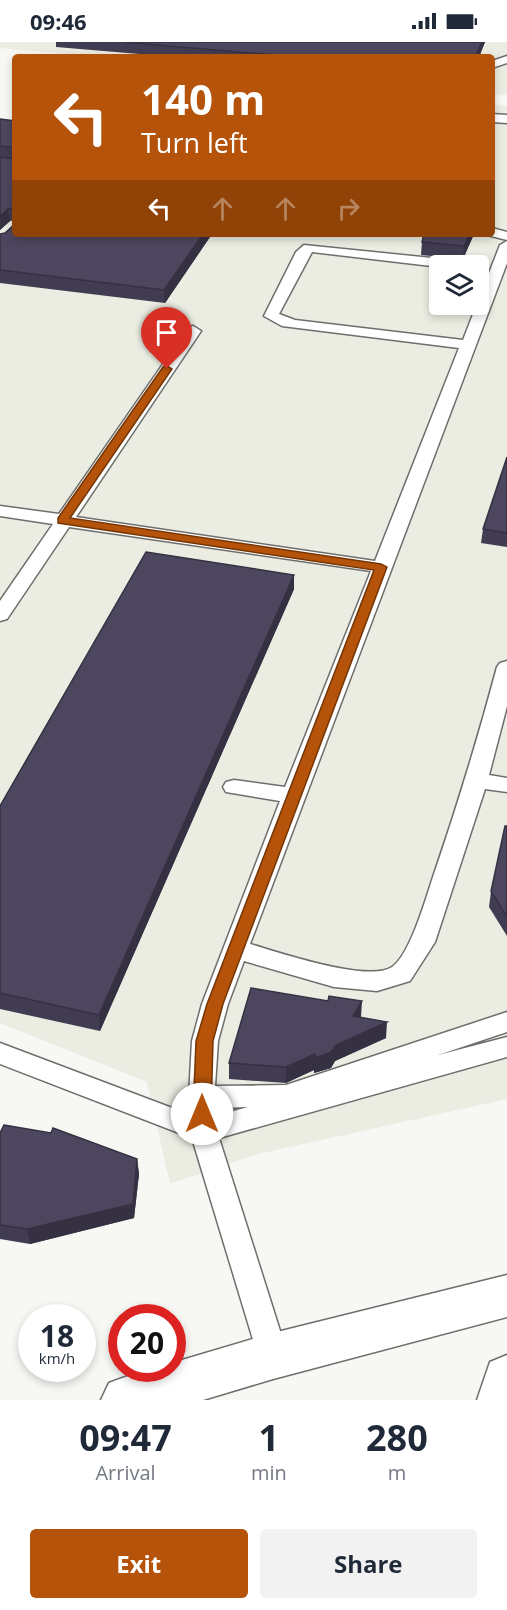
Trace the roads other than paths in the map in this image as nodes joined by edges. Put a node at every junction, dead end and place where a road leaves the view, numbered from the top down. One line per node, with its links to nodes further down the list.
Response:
1 (507, 245): 3 (lane)
2 (429, 261): 6 (lane)
3 (489, 266)
4 (476, 315): 6 (lane)
5 (193, 332): 8 (lane)
6 (468, 345): 9 (lane)
7 (0, 511): 8 (lane)
8 (63, 520): 9 (lane); 10 (lane)
9 (381, 567): 15 (lane)
10 (0, 615)
11 (507, 667): 12 (lane)
12 (477, 780): 13 (lane); 16 (lane)
13 (507, 785)
14 (234, 786): 15 (lane)
15 (293, 796): 16 (lane)
16 (235, 950): 20 (lane)
17 (507, 1022): 20 (lane)
18 (507, 1047): 21 (lane)
19 (0, 1053): 21 (lane)
20 (201, 1097): 21 (lane)
21 (203, 1131): 23 (lane)
22 (507, 1296): 23 (main road)
23 (273, 1356): 25 (main road)
24 (507, 1378): 26 (main road)
25 (126, 1400)
26 (502, 1400)

